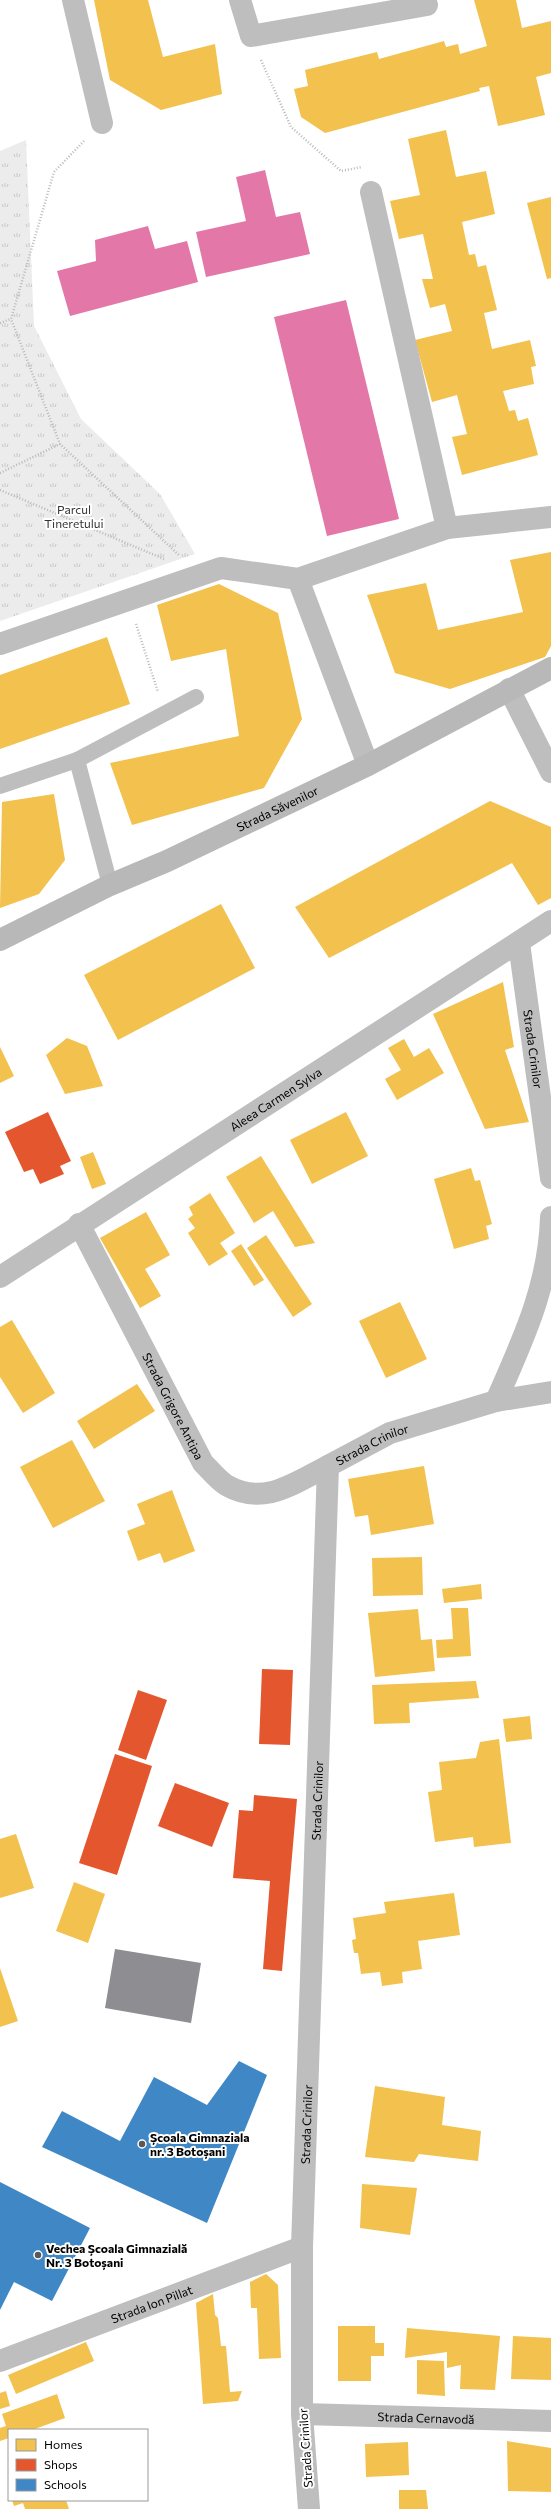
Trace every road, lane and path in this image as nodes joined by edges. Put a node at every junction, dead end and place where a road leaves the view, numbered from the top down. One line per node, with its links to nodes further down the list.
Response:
1 (73, 0): 5 (street)
2 (240, 0): 4 (street)
3 (427, 5): 4 (street)
4 (250, 36): 6 (path)
5 (102, 123): 7 (path)
6 (371, 192): 13 (street)
7 (11, 319): 8 (path); 9 (path)
8 (0, 323)
9 (60, 444): 10 (path); 15 (path)
10 (0, 473)
11 (0, 490): 14 (path)
12 (551, 517): 13 (street)
13 (447, 528): 16 (street)
14 (165, 560)
15 (201, 575): 16 (street); 17 (street)
16 (298, 579): 24 (street)
17 (129, 601): 18 (street); 22 (path)
18 (0, 644)
19 (551, 668): 20 (street, Strada Săvenilor)
20 (509, 689): 24 (street, Strada Săvenilor); 25 (street)
21 (196, 697): 22 (lane)
22 (165, 714): 23 (lane)
23 (77, 760): 26 (lane); 27 (lane)
24 (368, 766): 27 (street, Strada Săvenilor)
25 (551, 772)
26 (0, 786)
27 (110, 885): 29 (street, Strada Săvenilor)
28 (551, 920): 30 (street, Aleea Carmen Sylva)
29 (0, 940)
30 (518, 943): 31 (street, Strada Crinilor); 33 (street, Aleea Carmen Sylva)
31 (551, 1178)
32 (551, 1217): 36 (street)
33 (79, 1224): 34 (street, Aleea Carmen Sylva); 37 (street, Strada Grigore Antipa)
34 (0, 1277)
35 (551, 1392): 36 (street)
36 (496, 1401): 37 (street, Strada Crinilor)
37 (328, 1466): 38 (street, Strada Crinilor)
38 (302, 2247): 39 (street, Strada Ion Pillat); 40 (street, Strada Crinilor)
39 (0, 2361)
40 (302, 2414): 41 (street, Strada Cernavodă); 42 (street, Strada Crinilor)
41 (551, 2421)
42 (309, 2509)

